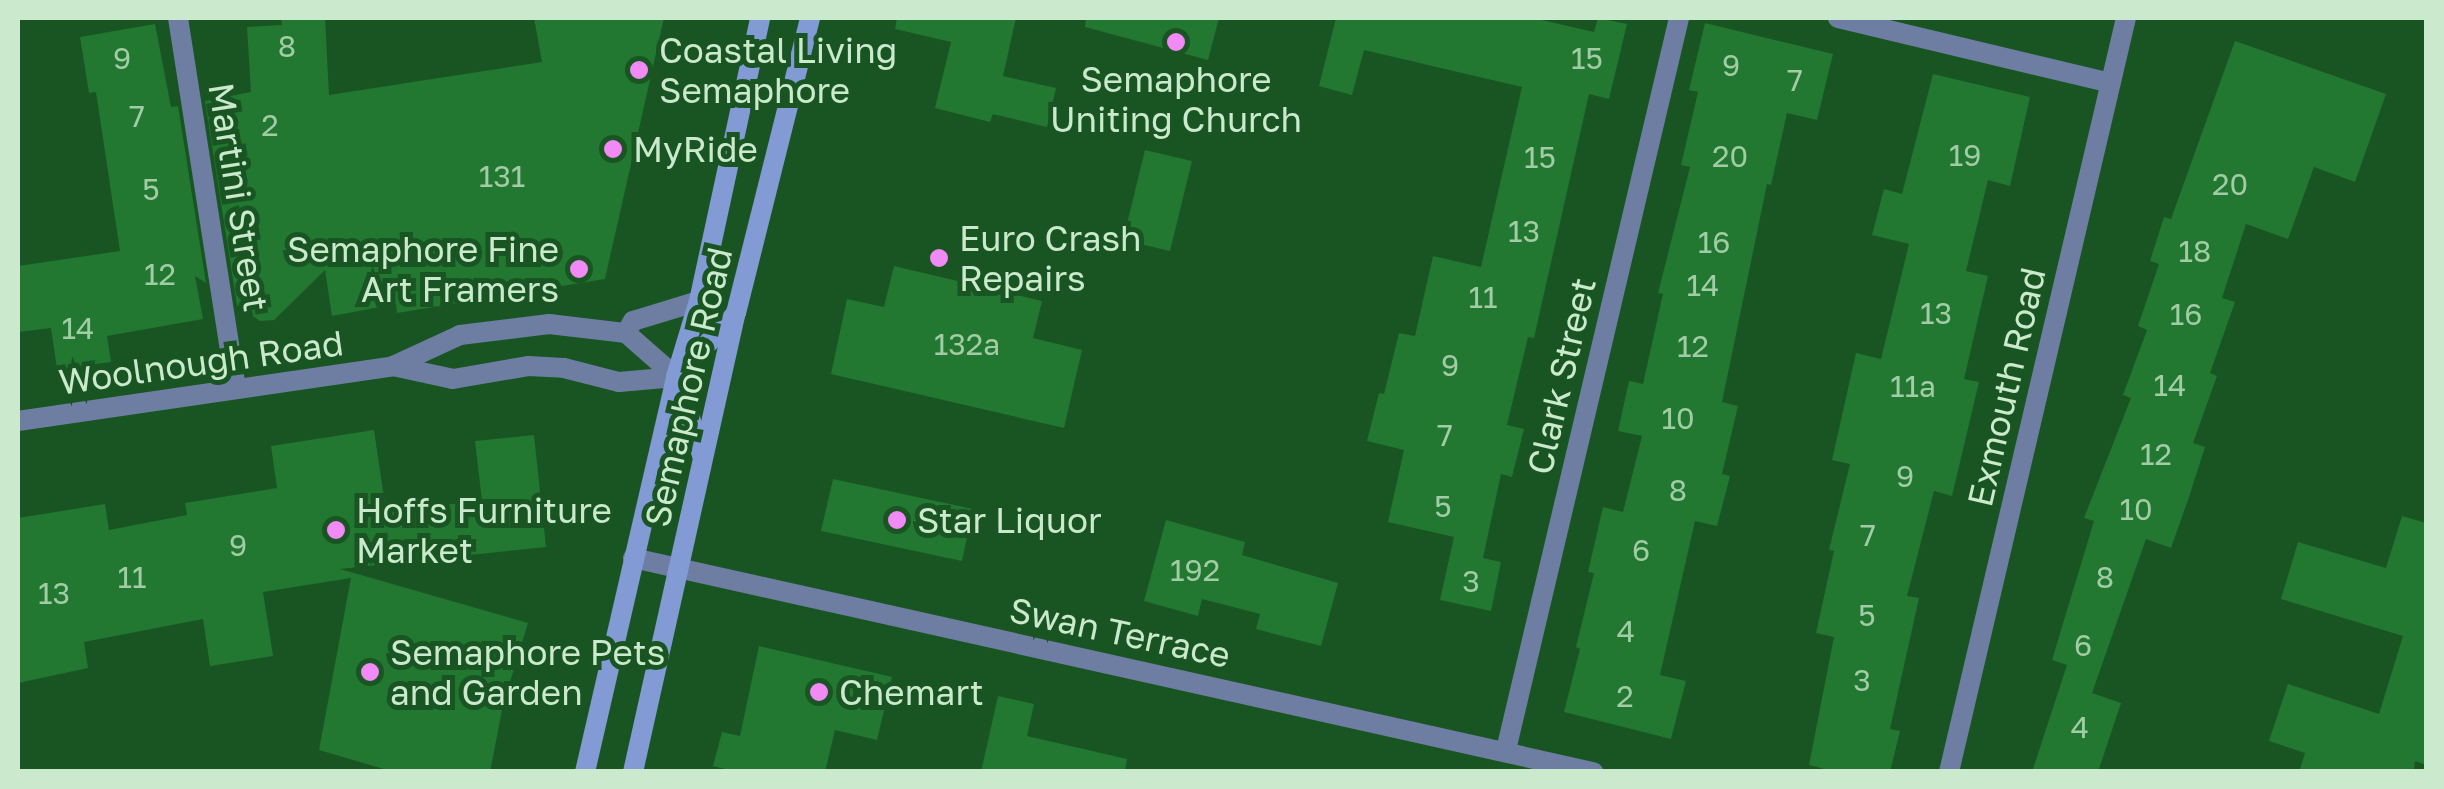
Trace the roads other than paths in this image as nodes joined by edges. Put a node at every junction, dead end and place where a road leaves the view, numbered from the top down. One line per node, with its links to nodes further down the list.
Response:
1 (178, 18): 13 (street, Martini Street)
2 (760, 18): 8 (main road, Semaphore Road)
3 (810, 18): 9 (main road, Semaphore Road)
4 (1678, 18): 18 (street, Clark Street)
5 (1838, 18): 7 (street)
6 (2126, 18): 7 (street, Exmouth Road)
7 (2110, 83): 22 (street, Exmouth Road)
8 (699, 301): 10 (street); 12 (main road, Semaphore Road)
9 (736, 313): 12 (main road); 15 (main road, Semaphore Road)
10 (626, 333): 11 (street, Woolnough Road); 12 (street)
11 (394, 366): 12 (street, Woolnough Road); 13 (street, Woolnough Road)
12 (676, 376): 15 (main road); 16 (main road, Semaphore Road)
13 (236, 388): 14 (street, Woolnough Road)
14 (18, 422)
15 (703, 458): 17 (main road, Semaphore Road)
16 (633, 558): 17 (street, Swan Terrace); 19 (main road, Semaphore Road)
17 (678, 569): 18 (street, Swan Terrace); 20 (main road, Semaphore Road)
18 (1506, 750): 21 (street, Swan Terrace)
19 (585, 772)
20 (633, 772)
21 (1592, 772)
22 (1949, 772)

